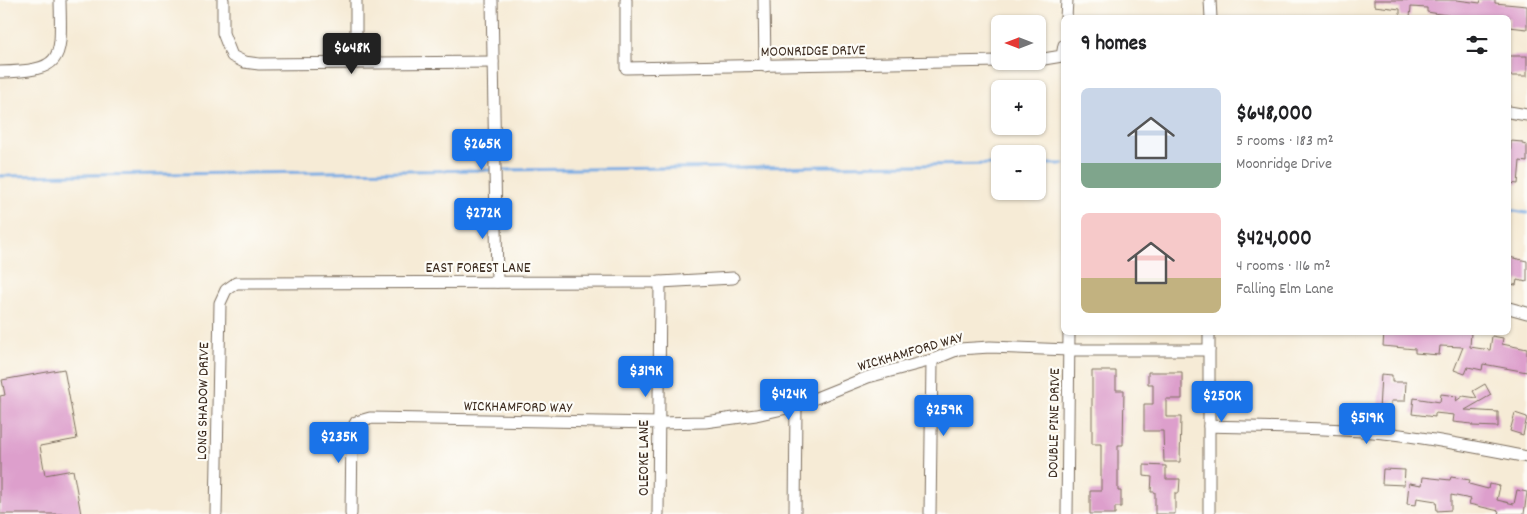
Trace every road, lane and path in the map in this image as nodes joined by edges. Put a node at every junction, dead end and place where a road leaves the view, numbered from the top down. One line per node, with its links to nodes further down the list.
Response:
1 (60, 0): 17 (street)
2 (223, 0): 14 (street)
3 (356, 0): 14 (street)
4 (492, 0): 15 (street)
5 (626, 0): 16 (street, MOONRIDGE DRIVE)
6 (764, 0): 16 (street)
7 (1067, 0): 9 (street)
8 (1210, 0): 10 (street)
9 (1066, 15)
10 (1210, 15)
11 (1061, 51): 12 (street)
12 (1046, 57)
13 (991, 61): 16 (street, MOONRIDGE DRIVE)
14 (356, 62): 15 (street)
15 (493, 62): 21 (street)
16 (765, 66)
17 (0, 72)
18 (1511, 112): 19 (street)
19 (1527, 115)
20 (732, 278): 22 (street, EAST FOREST LANE)
21 (497, 282): 22 (street, EAST FOREST LANE); 23 (street, EAST FOREST LANE)
22 (660, 282): 32 (street, OLEOKE LANE)
23 (226, 290): 35 (street, LONG SHADOW DRIVE)
24 (1511, 309): 25 (street)
25 (1527, 313)
26 (1069, 335): 28 (street, DOUBLE PINE DRIVE)
27 (1209, 335): 29 (street)
28 (1069, 350): 29 (street, WICKHAMFORD WAY); 30 (street, WICKHAMFORD WAY); 40 (street, DOUBLE PINE DRIVE)
29 (1209, 350): 33 (street)
30 (932, 360): 31 (street, WICKHAMFORD WAY); 39 (street)
31 (796, 406): 32 (street, WICKHAMFORD WAY); 38 (street)
32 (659, 423): 36 (street, WICKHAMFORD WAY); 37 (street, OLEOKE LANE)
33 (1209, 426): 34 (street); 41 (street)
34 (1527, 457)
35 (216, 514)
36 (351, 514)
37 (658, 514)
38 (795, 514)
39 (930, 514)
40 (1067, 514)
41 (1209, 514)

